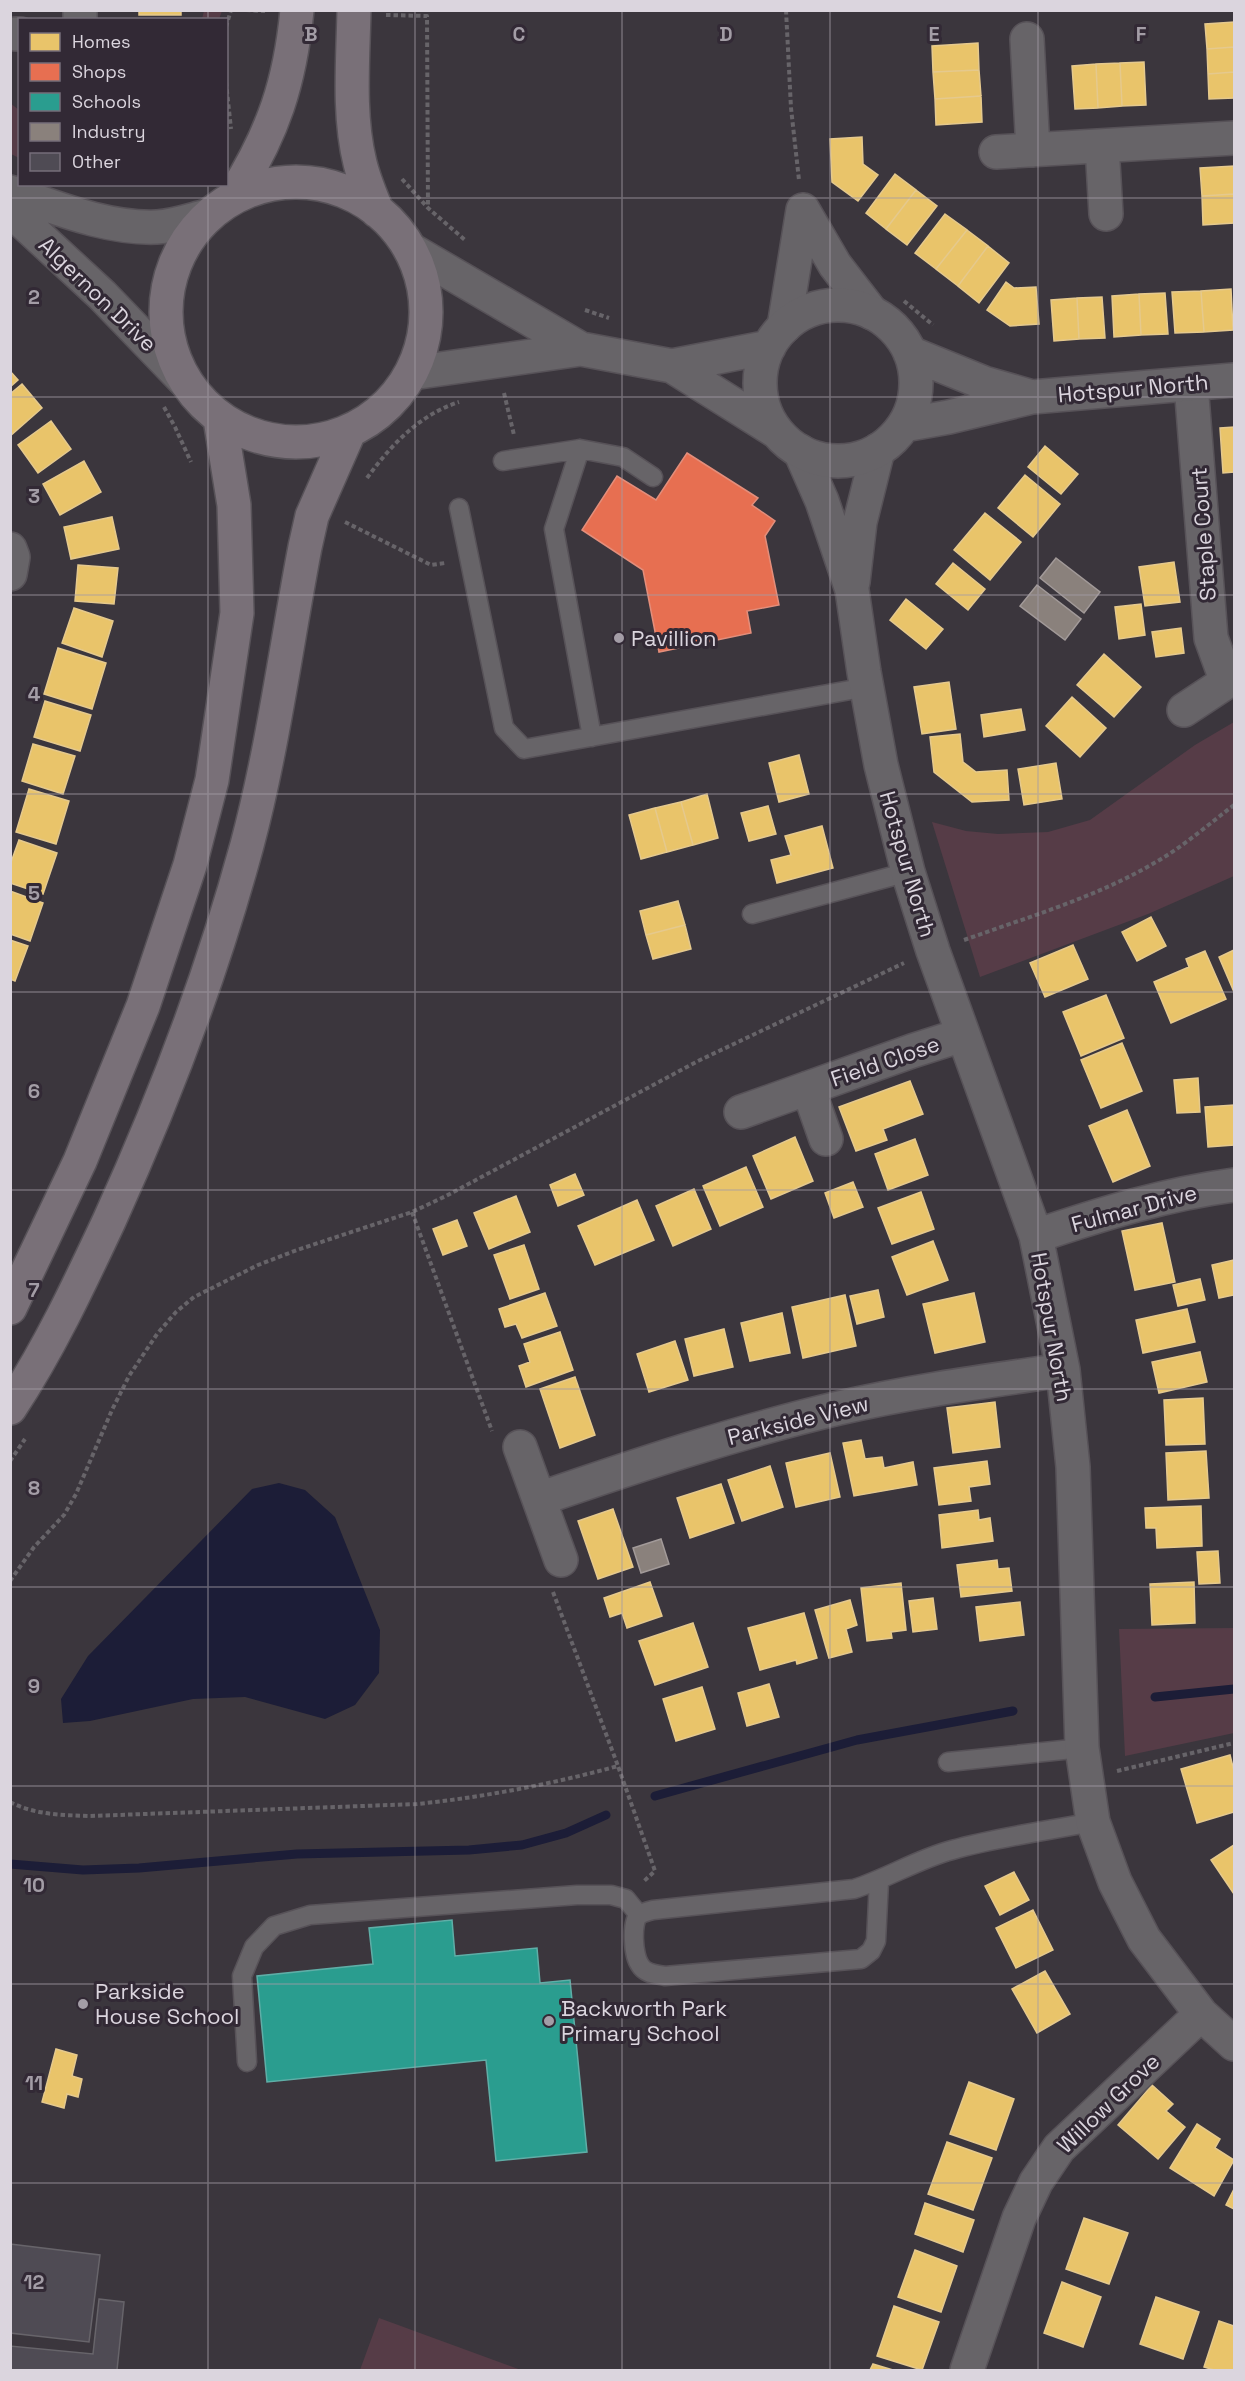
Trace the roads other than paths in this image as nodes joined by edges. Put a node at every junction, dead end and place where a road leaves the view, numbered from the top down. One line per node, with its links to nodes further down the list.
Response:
1 (297, 10): 9 (main road)
2 (354, 10): 11 (main road)
3 (1027, 39): 6 (street)
4 (1234, 138): 5 (street)
5 (1102, 146): 6 (street); 12 (street)
6 (1033, 150): 7 (street)
7 (996, 152)
8 (10, 192): 13 (street, Algernon Drive)
9 (234, 195): 11 (main road); 13 (main road)
10 (10, 210): 21 (street, Algernon Drive)
11 (378, 211): 14 (main road)
12 (1106, 214)
13 (207, 216): 21 (main road)
14 (413, 251): 17 (street); 20 (main road)
15 (885, 305): 16 (street); 16 (street); 18 (street)
16 (777, 337): 19 (street); 28 (street)
17 (580, 349): 19 (street); 20 (street)
18 (910, 353): 24 (street); 26 (street)
19 (672, 366): 28 (street)
20 (412, 373): 27 (main road)
21 (184, 380): 25 (main road)
22 (1234, 380): 23 (street, Hotspur North)
23 (1191, 384): 24 (street, Hotspur North); 37 (street, Staple Court)
24 (1032, 397): 26 (street)
25 (220, 419): 27 (main road); 49 (main road)
26 (904, 425): 30 (street)
27 (349, 432): 51 (main road)
28 (789, 442): 30 (street); 36 (street, Hotspur North)
29 (580, 449): 31 (lane); 32 (lane); 40 (lane)
30 (878, 450): 36 (street, Hotspur North)
31 (511, 460)
32 (653, 477)
33 (459, 508): 40 (lane)
34 (10, 549): 35 (street)
35 (10, 574)
36 (852, 590): 38 (street, Hotspur North)
37 (1231, 680): 39 (street, Staple Court)
38 (867, 687): 40 (lane); 41 (street, Hotspur North)
39 (1184, 710)
40 (592, 737)
41 (908, 872): 42 (lane); 43 (street, Hotspur North)
42 (752, 914)
43 (962, 1035): 44 (street, Field Close); 48 (street, Hotspur North)
44 (808, 1088): 45 (street, Field Close); 46 (street, Field Close)
45 (741, 1112)
46 (826, 1139)
47 (1234, 1185): 48 (street, Fulmar Drive)
48 (1036, 1236): 50 (street, Hotspur North)
49 (10, 1308)
50 (1063, 1370): 53 (street, Parkside View); 55 (street, Hotspur North)
51 (10, 1408)
52 (520, 1447): 53 (street)
53 (539, 1499): 54 (street)
54 (561, 1560)
55 (1082, 1748): 56 (lane); 57 (street, Hotspur North)
56 (948, 1762)
57 (1093, 1822): 58 (lane); 60 (street, Hotspur North)
58 (879, 1881): 59 (lane); 59 (lane)
59 (639, 1915): 62 (lane)
60 (1201, 2014): 61 (street, Hotspur North); 63 (street, Willow Grove)
61 (1234, 2044)
62 (247, 2062)
63 (967, 2370)

